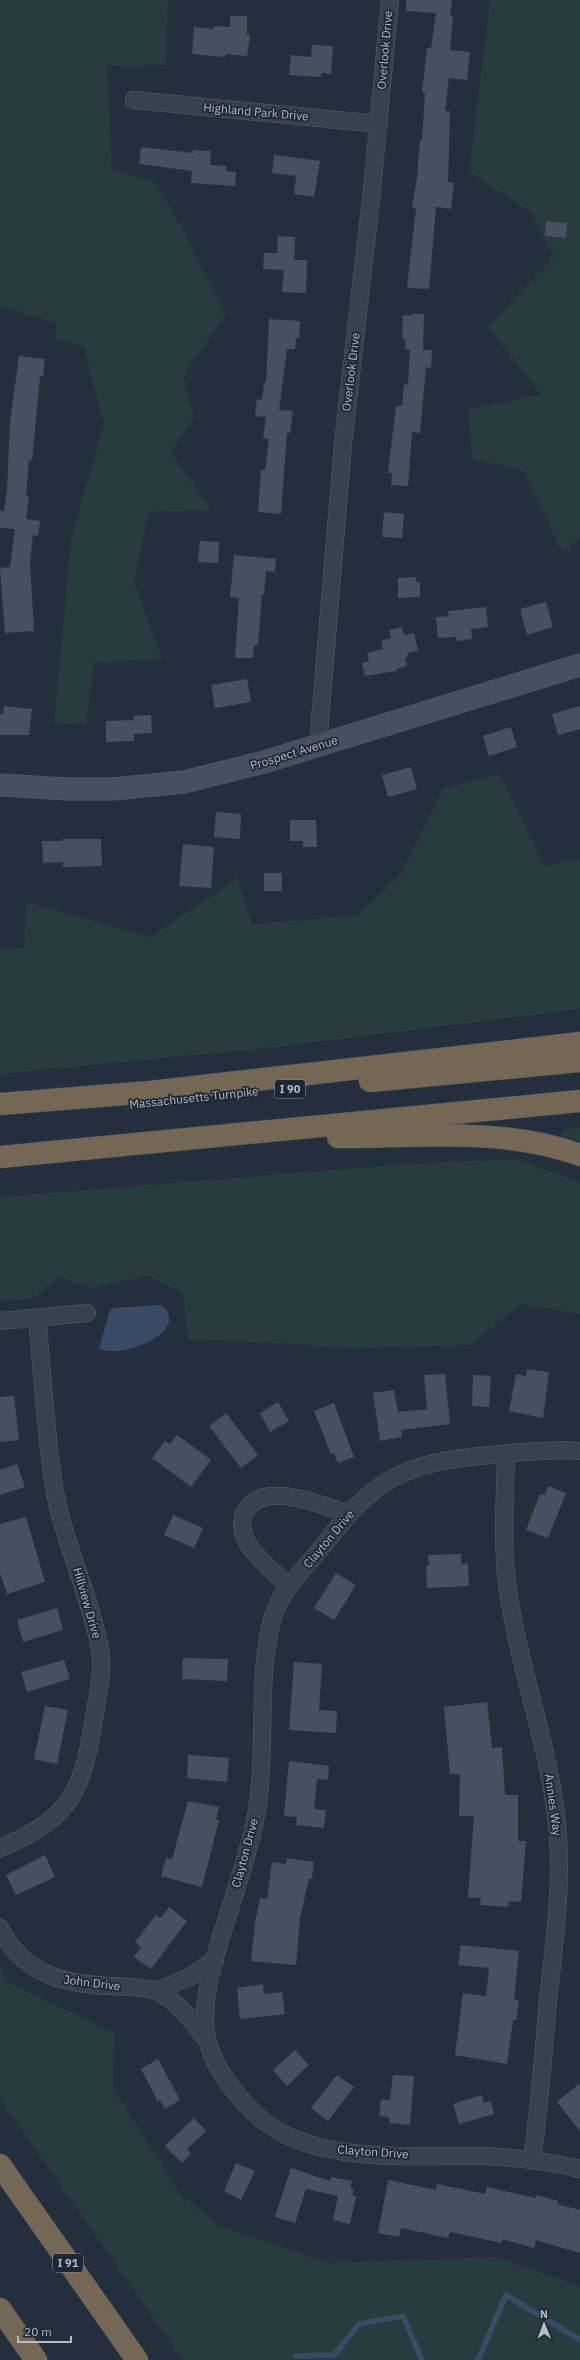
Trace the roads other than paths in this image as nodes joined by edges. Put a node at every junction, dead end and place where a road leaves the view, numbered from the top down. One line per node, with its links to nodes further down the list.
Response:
1 (390, 0): 3 (street, Overlook Drive)
2 (134, 100): 3 (street, Highland Park Drive)
3 (379, 124): 5 (street, Overlook Drive)
4 (580, 664): 5 (street, Prospect Avenue)
5 (318, 745): 6 (street, Prospect Avenue)
6 (0, 785)
7 (580, 1043): 10 (highway)
8 (580, 1060): 11 (highway, Massachusetts Turnpike / I 90)
9 (580, 1101): 12 (highway)
10 (0, 1104)
11 (0, 1117)
12 (203, 1138): 13 (highway); 14 (highway)
13 (580, 1156)
14 (0, 1157)
15 (87, 1313): 16 (street)
16 (37, 1318): 17 (street); 22 (street, Hillview Drive)
17 (0, 1321)
18 (580, 1451): 19 (street, Clayton Drive)
19 (506, 1454): 20 (street, Clayton Drive); 27 (street, Annies Way)
20 (348, 1514): 21 (street, Clayton Drive); 21 (street)
21 (288, 1586): 24 (street, Clayton Drive)
22 (0, 1848)
23 (0, 1928): 25 (street, John Drive)
24 (215, 1960): 25 (street); 26 (street, Clayton Drive)
25 (156, 1991): 26 (street, John Drive)
26 (208, 2042): 27 (street, Clayton Drive)
27 (532, 2160): 29 (street, Clayton Drive)
28 (0, 2165): 32 (highway, I 91)
29 (580, 2169)
30 (0, 2309): 31 (highway)
31 (36, 2360)
32 (137, 2360)

